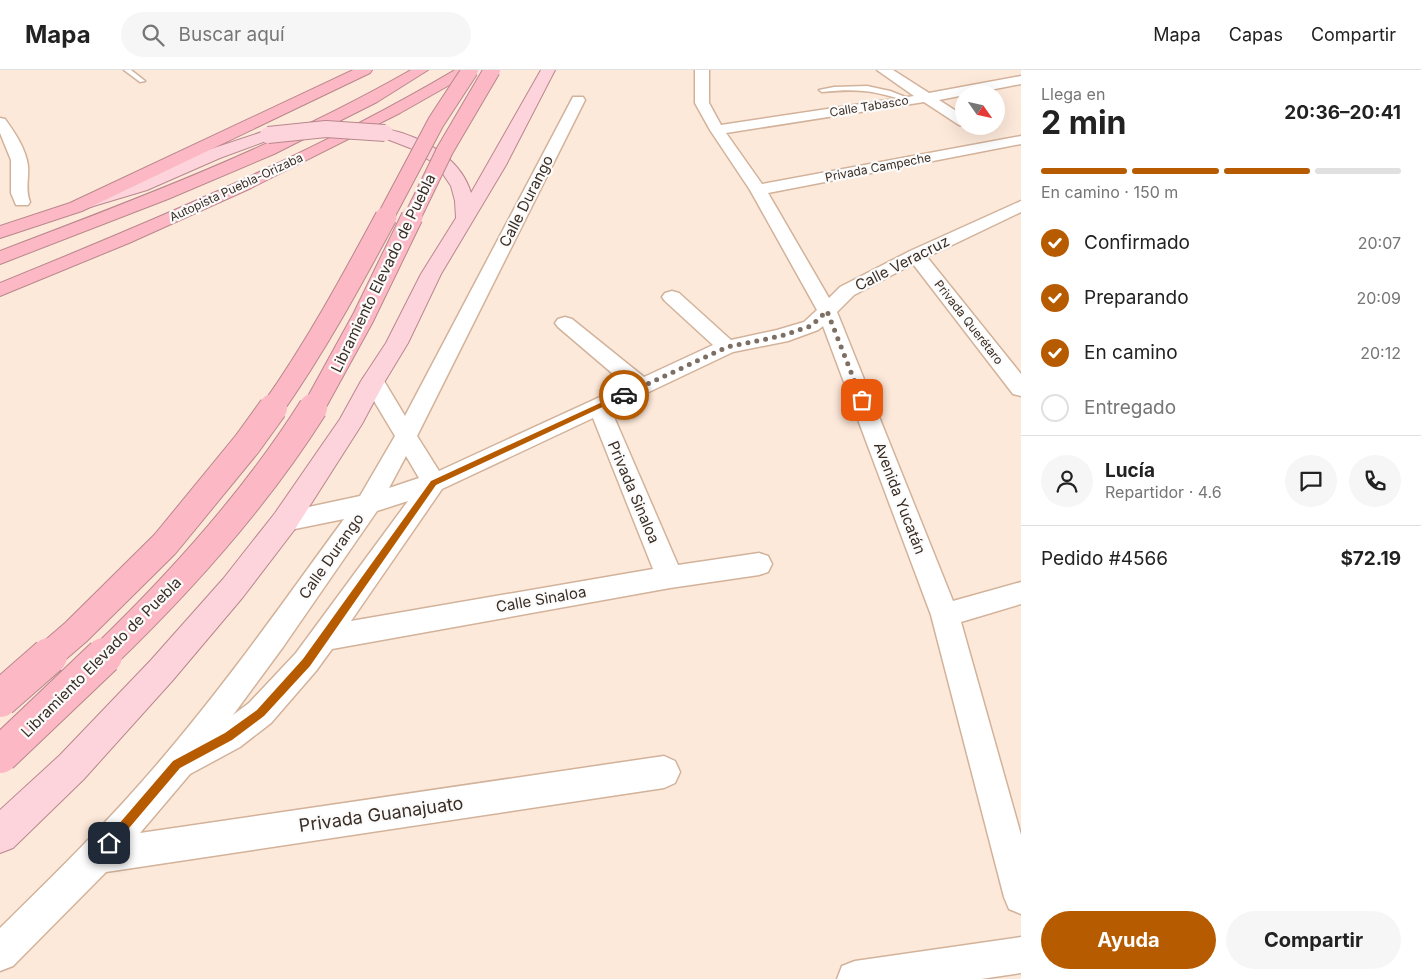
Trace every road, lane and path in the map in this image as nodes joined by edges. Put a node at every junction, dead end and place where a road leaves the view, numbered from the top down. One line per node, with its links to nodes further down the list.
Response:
1 (126, 70): 11 (lane)
2 (365, 70): 26 (highway)
3 (421, 70): 30 (highway, Autopista Puebla-Orizaba)
4 (465, 70): 31 (highway, Autopista Puebla-Orizaba)
5 (470, 70): 49 (highway, Libramiento Elevado de Puebla, bridge)
6 (492, 70): 50 (highway, Libramiento Elevado de Puebla, bridge)
7 (548, 70): 27 (main road)
8 (702, 70): 18 (street, Avenida Yucatán)
9 (884, 70): 13 (street)
10 (1021, 80): 13 (street, Calle Tabasco)
11 (142, 81)
12 (822, 90): 15 (lane)
13 (926, 98): 15 (street, Calle Tabasco); 16 (street)
14 (578, 100): 40 (street, Calle Durango)
15 (910, 100): 18 (street, Calle Tabasco)
16 (955, 116)
17 (0, 122): 24 (street)
18 (717, 130): 23 (street, Avenida Yucatán)
19 (984, 135): 21 (street)
20 (1021, 140): 21 (street, Privada Campeche)
21 (997, 144): 22 (street); 23 (street, Privada Campeche)
22 (1013, 154)
23 (758, 190): 33 (street, Avenida Yucatán)
24 (22, 202)
25 (1021, 206): 29 (street, Calle Veracruz)
26 (76, 207): 27 (main road, bridge); 28 (highway)
27 (465, 220): 36 (main road)
28 (0, 232)
29 (916, 255): 33 (street, Calle Veracruz); 38 (street, Privada Querétaro)
30 (0, 258)
31 (0, 290)
32 (672, 298): 35 (street)
33 (827, 311): 35 (street, Calle Veracruz); 47 (street, Avenida Yucatán)
34 (565, 323): 37 (street)
35 (727, 347): 37 (street, Calle Veracruz)
36 (373, 381): 40 (street); 43 (main road)
37 (642, 386): 39 (street, Calle Veracruz)
38 (1021, 389)
39 (599, 407): 41 (street, Calle Veracruz); 45 (street, Privada Sinaloa)
40 (405, 438): 41 (street); 42 (street, Calle Durango)
41 (434, 483): 42 (street, Calle Veracruz); 48 (street)
42 (368, 504): 43 (street, Calle Veracruz); 51 (street, Calle Durango)
43 (285, 520): 53 (main road)
44 (760, 564): 45 (street, Calle Sinaloa)
45 (670, 577): 48 (street, Calle Sinaloa)
46 (1021, 593): 47 (street)
47 (945, 615): 55 (street, Avenida Yucatán)
48 (323, 638): 51 (street)
49 (0, 698)
50 (0, 756)
51 (177, 765): 54 (street, Calle Durango)
52 (664, 772): 54 (street, Privada Guanajuato)
53 (0, 835)
54 (98, 856): 56 (street, Calle Durango)
55 (1021, 897)
56 (0, 953)
57 (1021, 955): 58 (street)
58 (855, 979)

